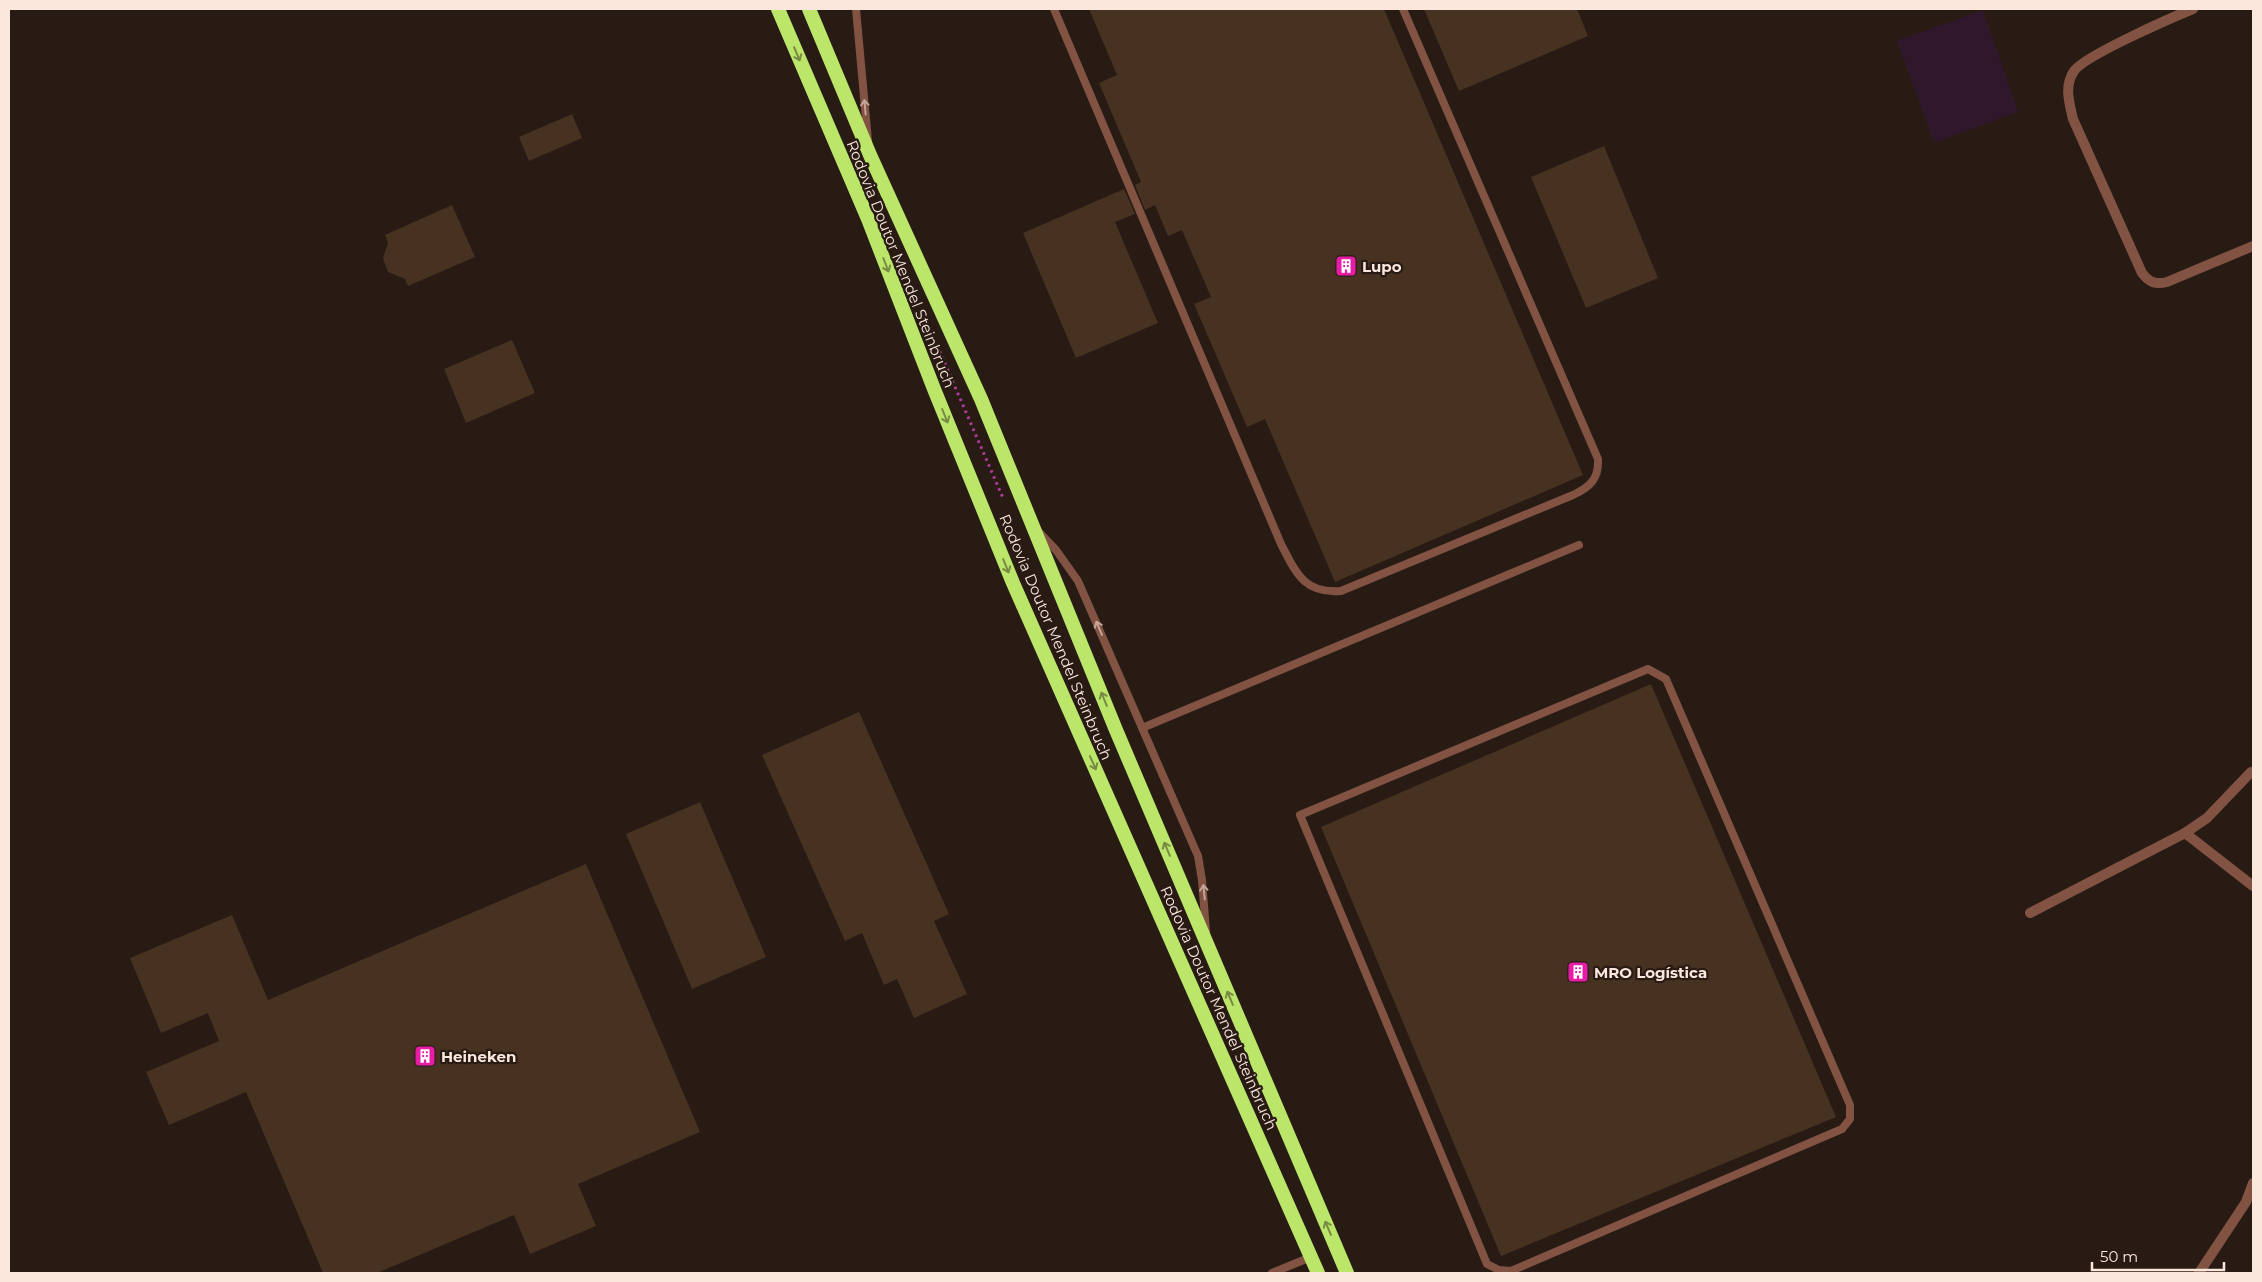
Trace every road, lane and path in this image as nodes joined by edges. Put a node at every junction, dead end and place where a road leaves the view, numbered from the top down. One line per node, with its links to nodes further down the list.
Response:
1 (778, 9): 19 (highway, Rodovia Doutor Mendel Steinbruch, one-way to 19)
2 (809, 9): 7 (highway, Rodovia Doutor Mendel Steinbruch)
3 (856, 9): 7 (lane, one-way to 3)
4 (1054, 9): 5 (lane)
5 (1404, 9)
6 (2193, 9): 8 (street)
7 (870, 155): 9 (highway, Rodovia Doutor Mendel Steinbruch)
8 (2253, 246)
9 (1034, 527): 11 (lane, one-way to 9); 17 (highway, Rodovia Doutor Mendel Steinbruch, one-way to 9)
10 (1579, 545): 11 (lane)
11 (1142, 728): 17 (lane, one-way to 11)
12 (2251, 772): 14 (street)
13 (1300, 815): 13 (lane)
14 (2185, 833): 15 (street); 16 (street)
15 (2253, 886)
16 (2030, 913)
17 (1206, 940): 22 (highway, Rodovia Doutor Mendel Steinbruch, one-way to 17)
18 (2253, 1182): 23 (street)
19 (1311, 1257): 20 (lane); 21 (highway, Rodovia Doutor Mendel Steinbruch)
20 (1272, 1273)
21 (1318, 1273)
22 (1348, 1273)
23 (2199, 1273)

